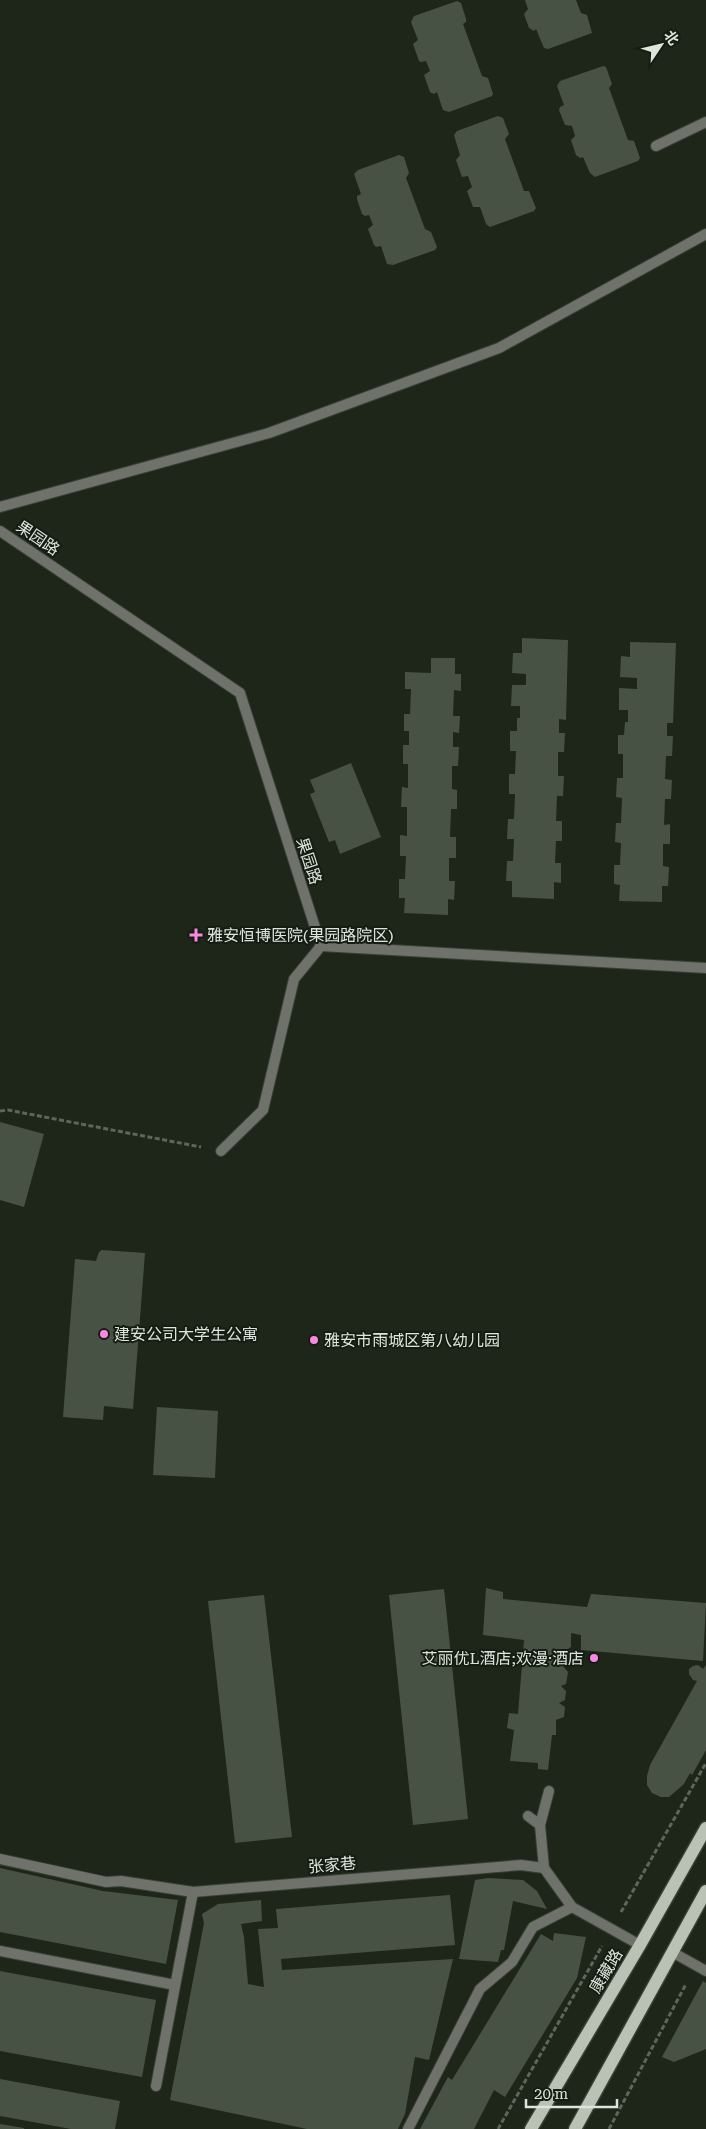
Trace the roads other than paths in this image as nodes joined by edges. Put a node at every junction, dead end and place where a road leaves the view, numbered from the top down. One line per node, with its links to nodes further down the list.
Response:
1 (706, 122): 2 (street)
2 (656, 146)
3 (706, 234): 4 (street)
4 (0, 507)
5 (0, 531): 6 (street, 果园路)
6 (321, 946): 7 (street); 8 (street)
7 (706, 968)
8 (221, 1150)
9 (549, 1791): 11 (street)
10 (528, 1816): 11 (street)
11 (540, 1825): 14 (street)
12 (706, 1828): 18 (main road, 康藏路)
13 (0, 1859): 16 (street, 张家巷)
14 (544, 1868): 16 (street, 张家巷); 17 (street)
15 (706, 1891): 20 (main road)
16 (193, 1892): 22 (street)
17 (572, 1907): 18 (street); 24 (street)
18 (640, 1945): 25 (main road, 康藏路)
19 (0, 1950): 22 (street)
20 (672, 1952): 21 (street); 26 (main road)
21 (706, 1971)
22 (175, 1985): 23 (street)
23 (156, 2086)
24 (408, 2129)
25 (531, 2129)
26 (575, 2129)

